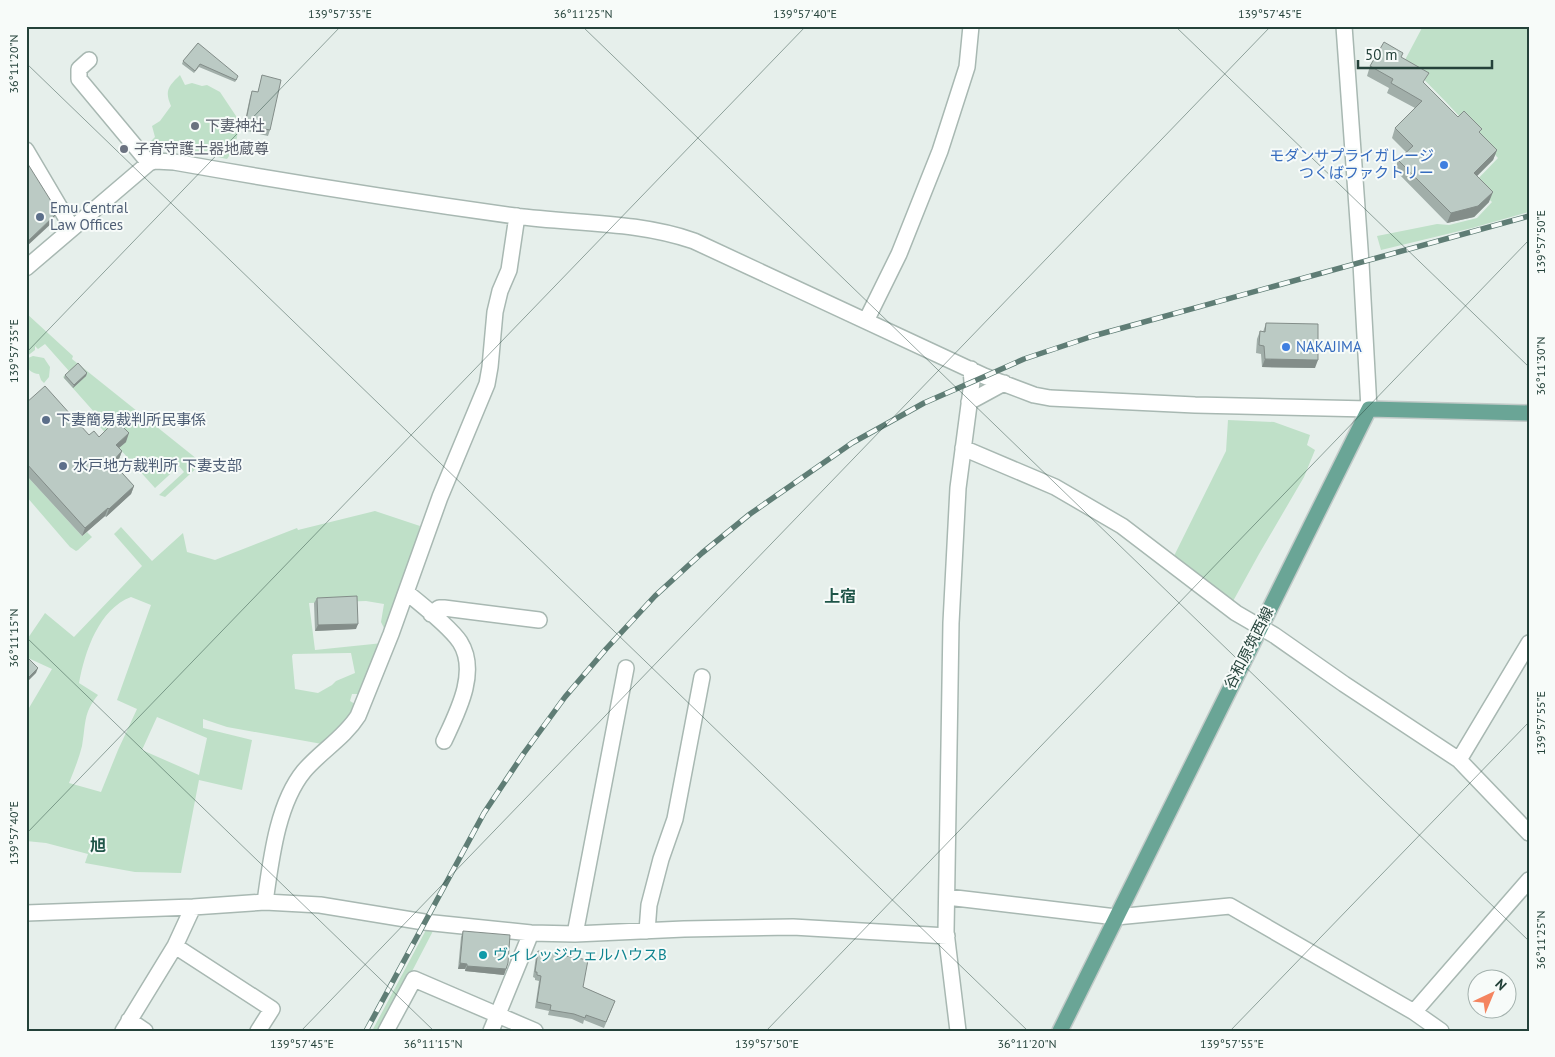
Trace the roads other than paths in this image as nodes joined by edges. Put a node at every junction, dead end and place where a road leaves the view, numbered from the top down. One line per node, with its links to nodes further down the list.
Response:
1 (971, 26): 9 (street)
2 (1344, 26): 13 (street)
3 (89, 60): 5 (street)
4 (26, 150): 7 (street)
5 (152, 162): 6 (street); 7 (street)
6 (517, 216): 9 (street); 16 (street)
7 (72, 228): 8 (street)
8 (26, 268)
9 (866, 321): 10 (street)
10 (970, 370): 11 (street); 12 (street)
11 (1004, 383): 12 (street); 13 (street)
12 (969, 402): 15 (street)
13 (1369, 409): 14 (main road); 19 (main road, 谷和原筑西線)
14 (1529, 413)
15 (963, 448): 19 (street); 27 (street)
16 (406, 592): 17 (street); 28 (street)
17 (431, 614): 18 (street); 23 (street)
18 (539, 620)
19 (1260, 628): 24 (street); 31 (main road, 谷和原筑西線)
20 (1529, 643): 24 (street)
21 (626, 668): 34 (street)
22 (702, 677): 32 (street)
23 (444, 741)
24 (1459, 760): 25 (street)
25 (1529, 833)
26 (1526, 890): 37 (street)
27 (947, 897): 31 (street); 35 (street)
28 (265, 902): 29 (street); 33 (street)
29 (194, 907): 30 (street); 36 (street)
30 (26, 913)
31 (1116, 916): 37 (street); 46 (main road, 谷和原筑西線)
32 (648, 931): 34 (street); 35 (street)
33 (530, 933): 34 (street); 38 (street)
34 (575, 934)
35 (947, 936): 45 (street)
36 (175, 946): 39 (street); 41 (street)
37 (1414, 1012): 47 (street)
38 (497, 1016): 42 (street); 43 (street); 44 (street)
39 (126, 1025): 40 (street)
40 (146, 1031)
41 (258, 1031)
42 (386, 1031)
43 (491, 1031)
44 (535, 1031)
45 (958, 1031)
46 (1060, 1031)
47 (1441, 1031)

